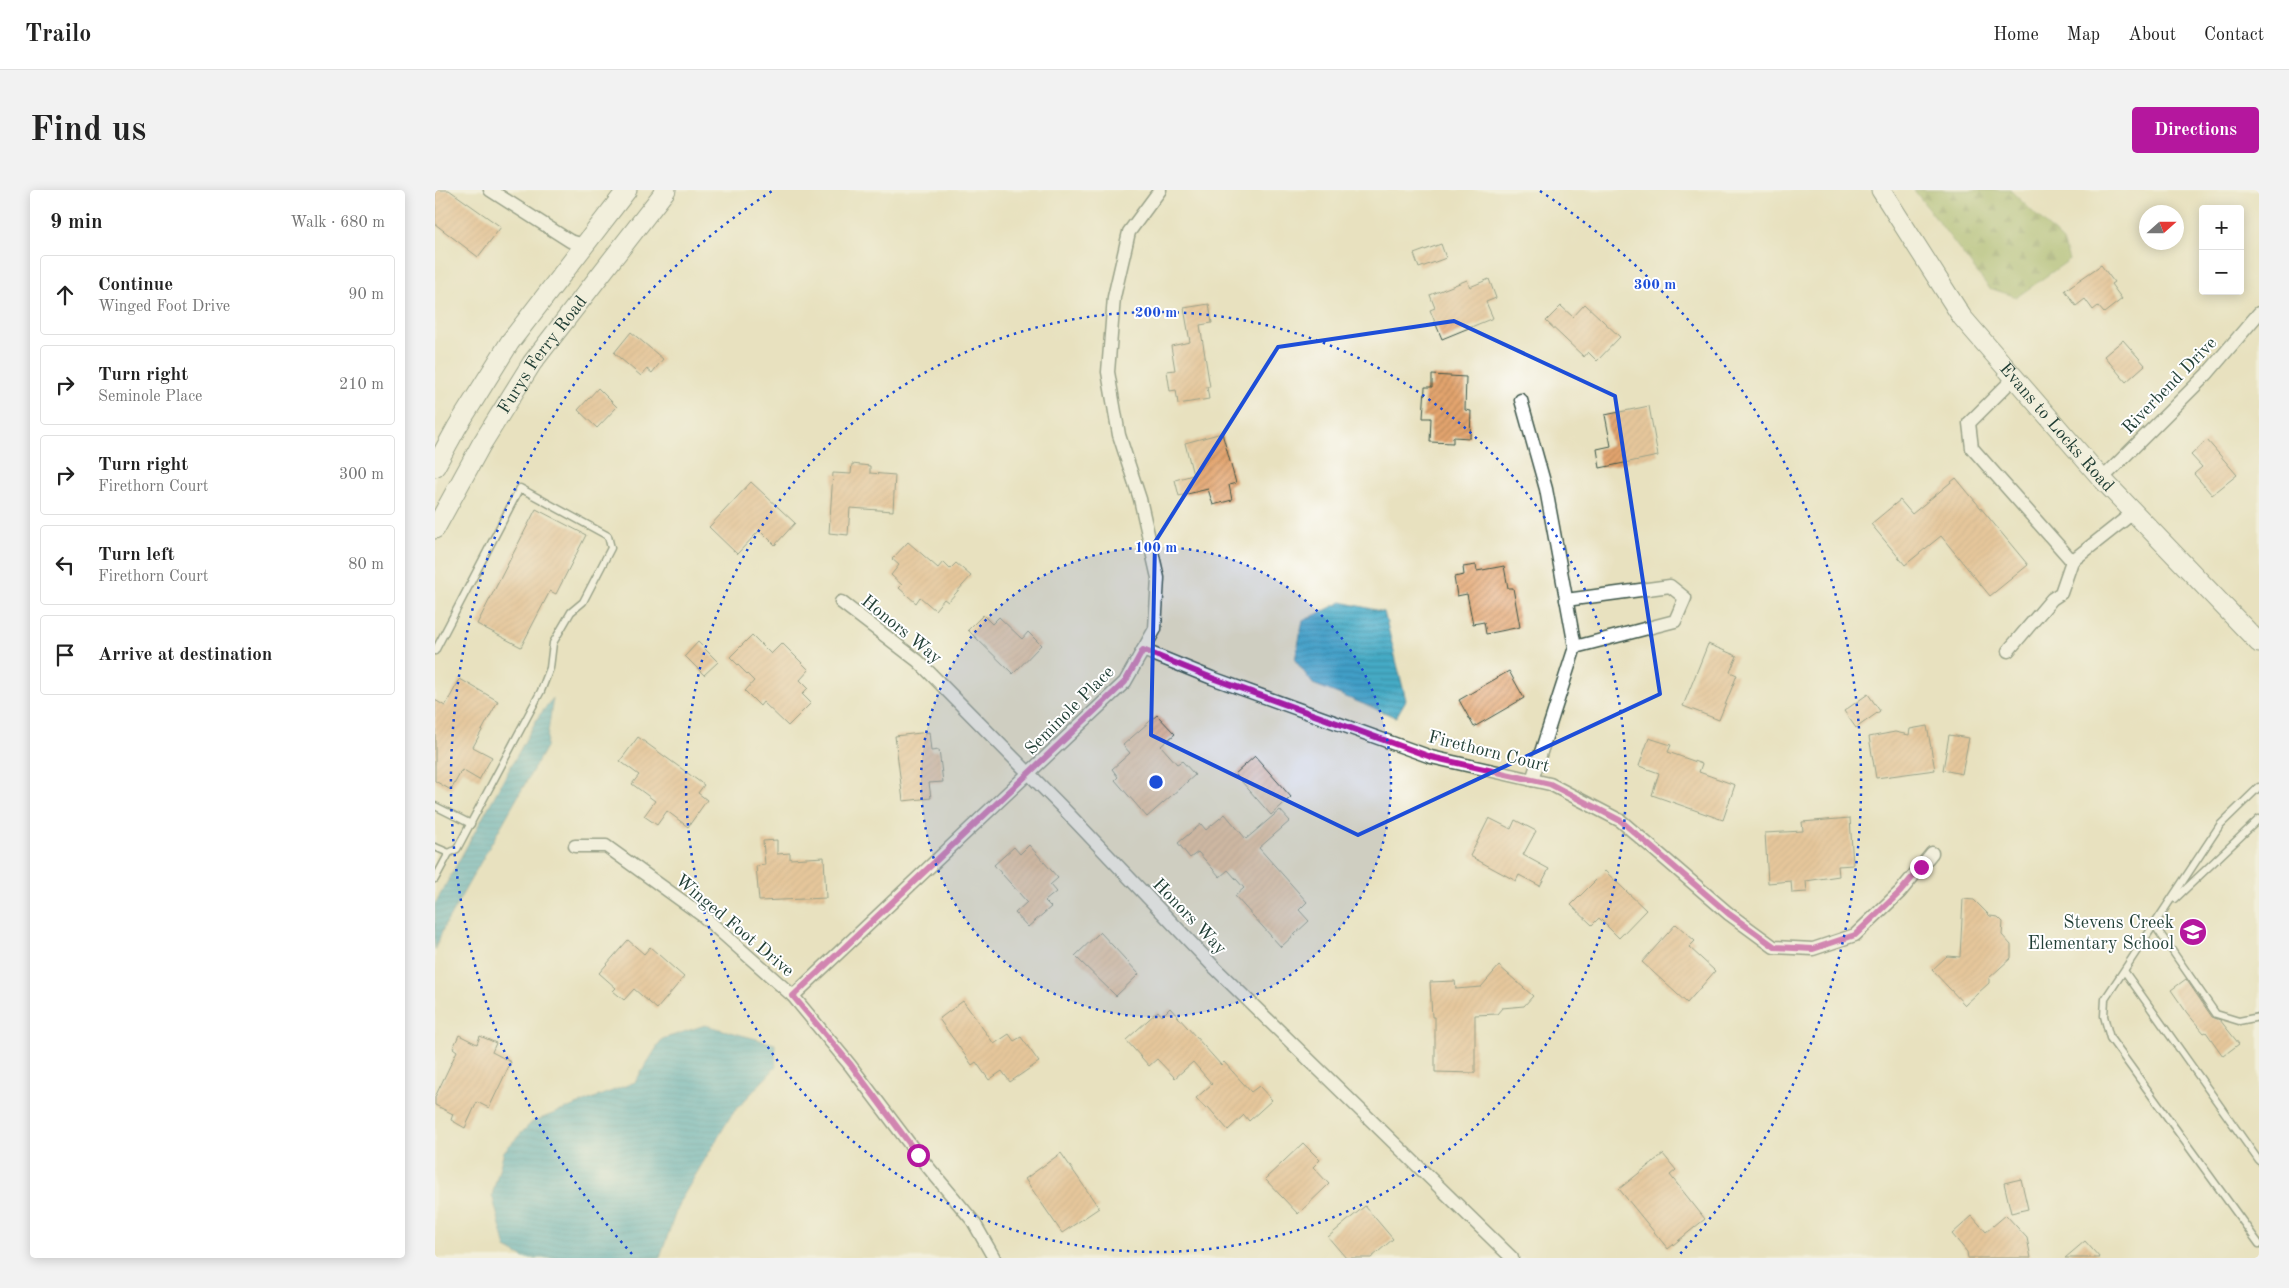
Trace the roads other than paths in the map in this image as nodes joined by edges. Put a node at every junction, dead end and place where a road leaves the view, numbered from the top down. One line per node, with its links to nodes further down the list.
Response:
1 (490, 190): 6 (street)
2 (627, 190): 6 (main road, Furys Ferry Road)
3 (666, 190): 13 (main road, Furys Ferry Road)
4 (1159, 190): 19 (street, Seminole Place)
5 (1881, 190): 8 (main road, Evans to Locks Road)
6 (584, 245): 10 (main road, Furys Ferry Road)
7 (2259, 314): 11 (street, Riverbend Drive)
8 (2014, 378): 11 (main road, Evans to Locks Road); 14 (street)
9 (1521, 400): 15 (street)
10 (435, 467)
11 (2101, 479): 12 (main road, Evans to Locks Road)
12 (2133, 512): 14 (street); 17 (main road, Evans to Locks Road)
13 (435, 529)
14 (2072, 561): 21 (street)
15 (1566, 600): 18 (street); 18 (street)
16 (841, 602): 22 (street, Honors Way)
17 (2259, 643)
18 (1575, 647): 23 (street)
19 (1143, 650): 22 (street, Seminole Place); 23 (street, Firethorn Court)
20 (435, 651): 27 (lane)
21 (2008, 652)
22 (1029, 774): 36 (street, Seminole Place); 41 (street, Honors Way)
23 (1533, 780): 31 (street, Firethorn Court)
24 (2259, 787): 33 (lane)
25 (435, 806): 27 (lane)
26 (2259, 820): 33 (lane)
27 (471, 824): 30 (lane)
28 (435, 846): 30 (lane)
29 (575, 846): 36 (street, Winged Foot Drive)
30 (449, 853): 32 (lane)
31 (1932, 853)
32 (435, 880)
33 (2167, 906): 34 (lane)
34 (2155, 926): 35 (lane); 37 (lane)
35 (2125, 972): 38 (lane); 39 (lane)
36 (793, 996): 40 (street, Winged Foot Drive)
37 (2259, 1017)
38 (2259, 1161)
39 (2259, 1244)
40 (994, 1258)
41 (1512, 1258)

